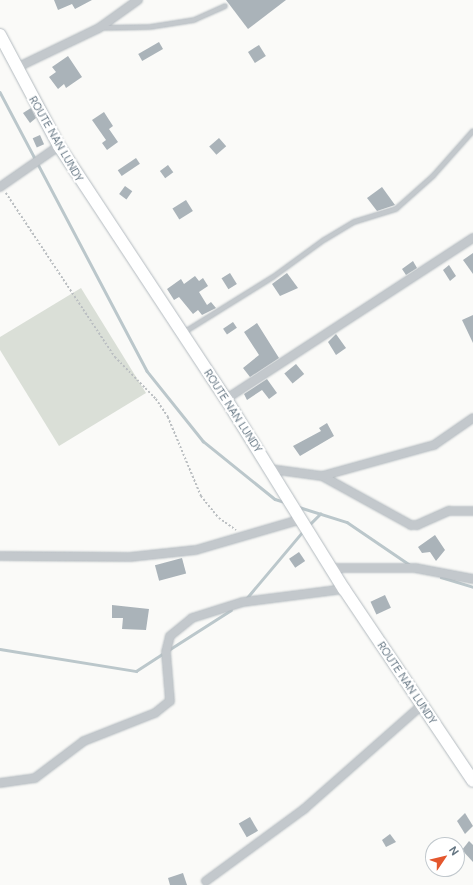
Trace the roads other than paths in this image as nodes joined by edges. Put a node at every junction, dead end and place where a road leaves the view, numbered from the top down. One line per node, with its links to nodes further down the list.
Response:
1 (138, 0): 3 (street)
2 (225, 6): 3 (lane)
3 (99, 28): 5 (street)
4 (0, 36): 5 (main road, ROUTE NAN LUNDY)
5 (16, 68): 7 (main road, ROUTE NAN LUNDY)
6 (473, 131): 10 (lane)
7 (59, 146): 8 (street); 10 (main road, ROUTE NAN LUNDY)
8 (1, 187)
9 (473, 238): 11 (street)
10 (183, 333): 11 (main road, ROUTE NAN LUNDY)
11 (226, 399): 13 (main road, ROUTE NAN LUNDY)
12 (473, 418): 14 (street)
13 (270, 469): 14 (street); 16 (main road, ROUTE NAN LUNDY)
14 (322, 476): 15 (street)
15 (473, 511)
16 (302, 519): 17 (street); 18 (main road, ROUTE NAN LUNDY)
17 (0, 556)
18 (333, 568): 19 (street); 20 (main road, ROUTE NAN LUNDY)
19 (473, 579)
20 (344, 589): 21 (main road, ROUTE NAN LUNDY); 23 (street)
21 (422, 705): 22 (main road, ROUTE NAN LUNDY); 24 (street)
22 (473, 781)
23 (0, 783)
24 (206, 881)

